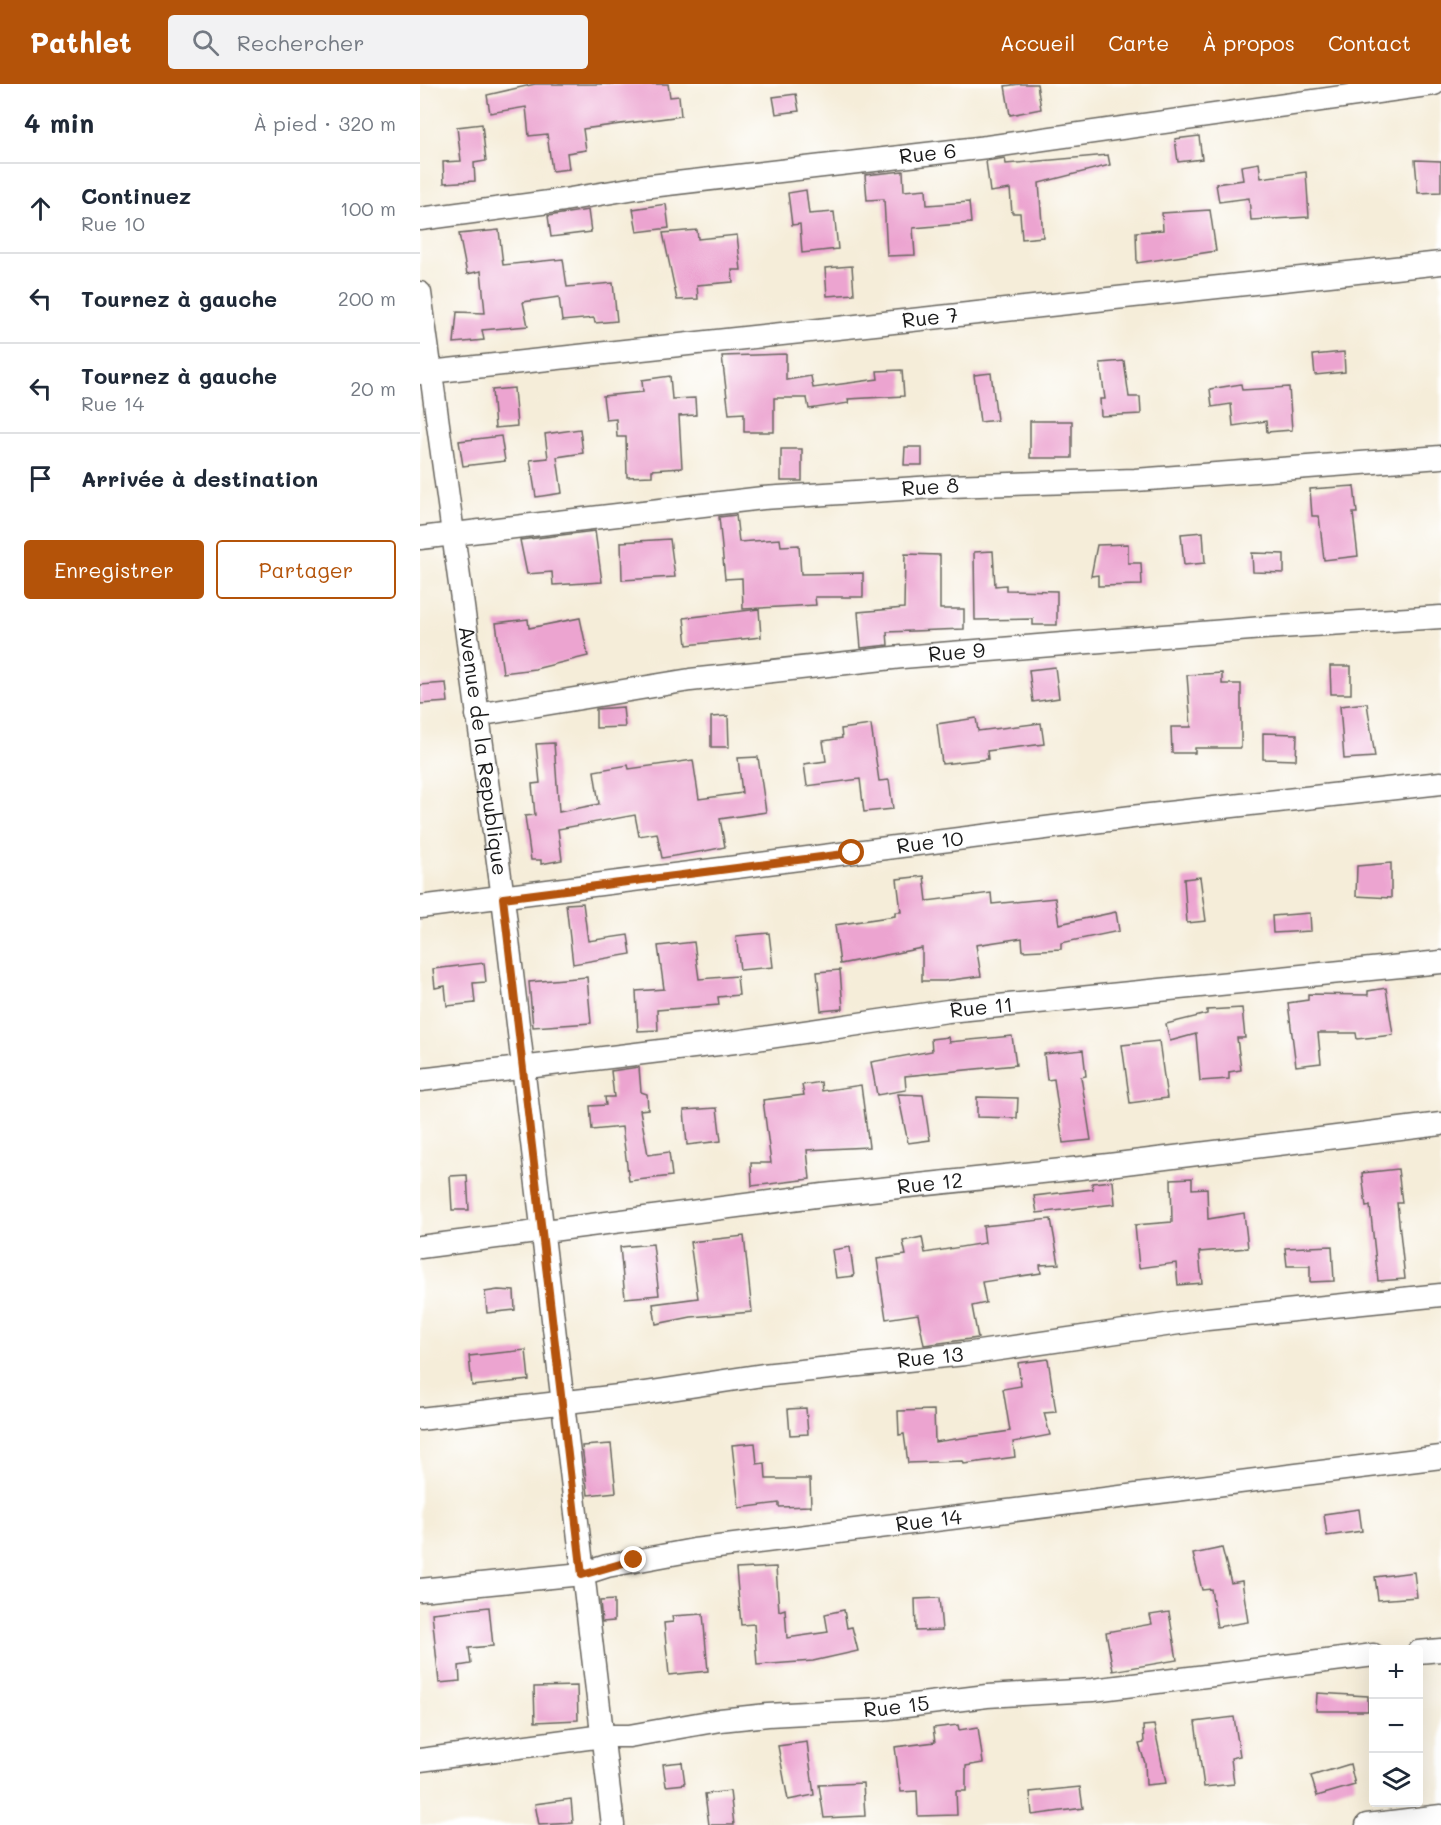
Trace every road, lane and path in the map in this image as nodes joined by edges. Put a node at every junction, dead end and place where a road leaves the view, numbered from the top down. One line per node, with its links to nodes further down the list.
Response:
1 (1434, 84): 2 (street, Rue 6)
2 (420, 219)
3 (1441, 263): 5 (street, Rue 7)
4 (420, 293): 5 (street, Avenue de la Republique)
5 (425, 372): 7 (street, Avenue de la Republique)
6 (1441, 456): 7 (street, Rue 8)
7 (453, 533): 8 (street, Rue 8); 10 (street, Avenue de la Republique)
8 (420, 538)
9 (1441, 617): 10 (street, Rue 9)
10 (477, 715): 12 (street, Avenue de la Republique)
11 (1441, 783): 12 (street, Rue 10)
12 (503, 898): 13 (street, Rue 10); 15 (street, Avenue de la Republique)
13 (420, 907)
14 (1441, 962): 15 (street, Rue 11)
15 (522, 1068): 16 (street, Rue 11); 18 (street, Avenue de la Republique)
16 (420, 1080)
17 (1441, 1124): 18 (street, Rue 12)
18 (542, 1233): 19 (street, Rue 12); 21 (street, Avenue de la Republique)
19 (420, 1247)
20 (1441, 1295): 21 (street, Rue 13)
21 (561, 1401): 22 (street, Rue 13); 24 (street, Avenue de la Republique)
22 (420, 1419)
23 (1441, 1457): 24 (street, Rue 14)
24 (582, 1575): 25 (street, Rue 14); 29 (street, Avenue de la Republique)
25 (420, 1590)
26 (1441, 1650): 27 (street)
27 (1423, 1652)
28 (1369, 1656): 29 (street, Rue 15)
29 (603, 1736): 30 (street, Rue 15); 32 (street, Avenue de la Republique)
30 (420, 1760)
31 (1441, 1816): 33 (street)
32 (613, 1825)
33 (1367, 1825)

